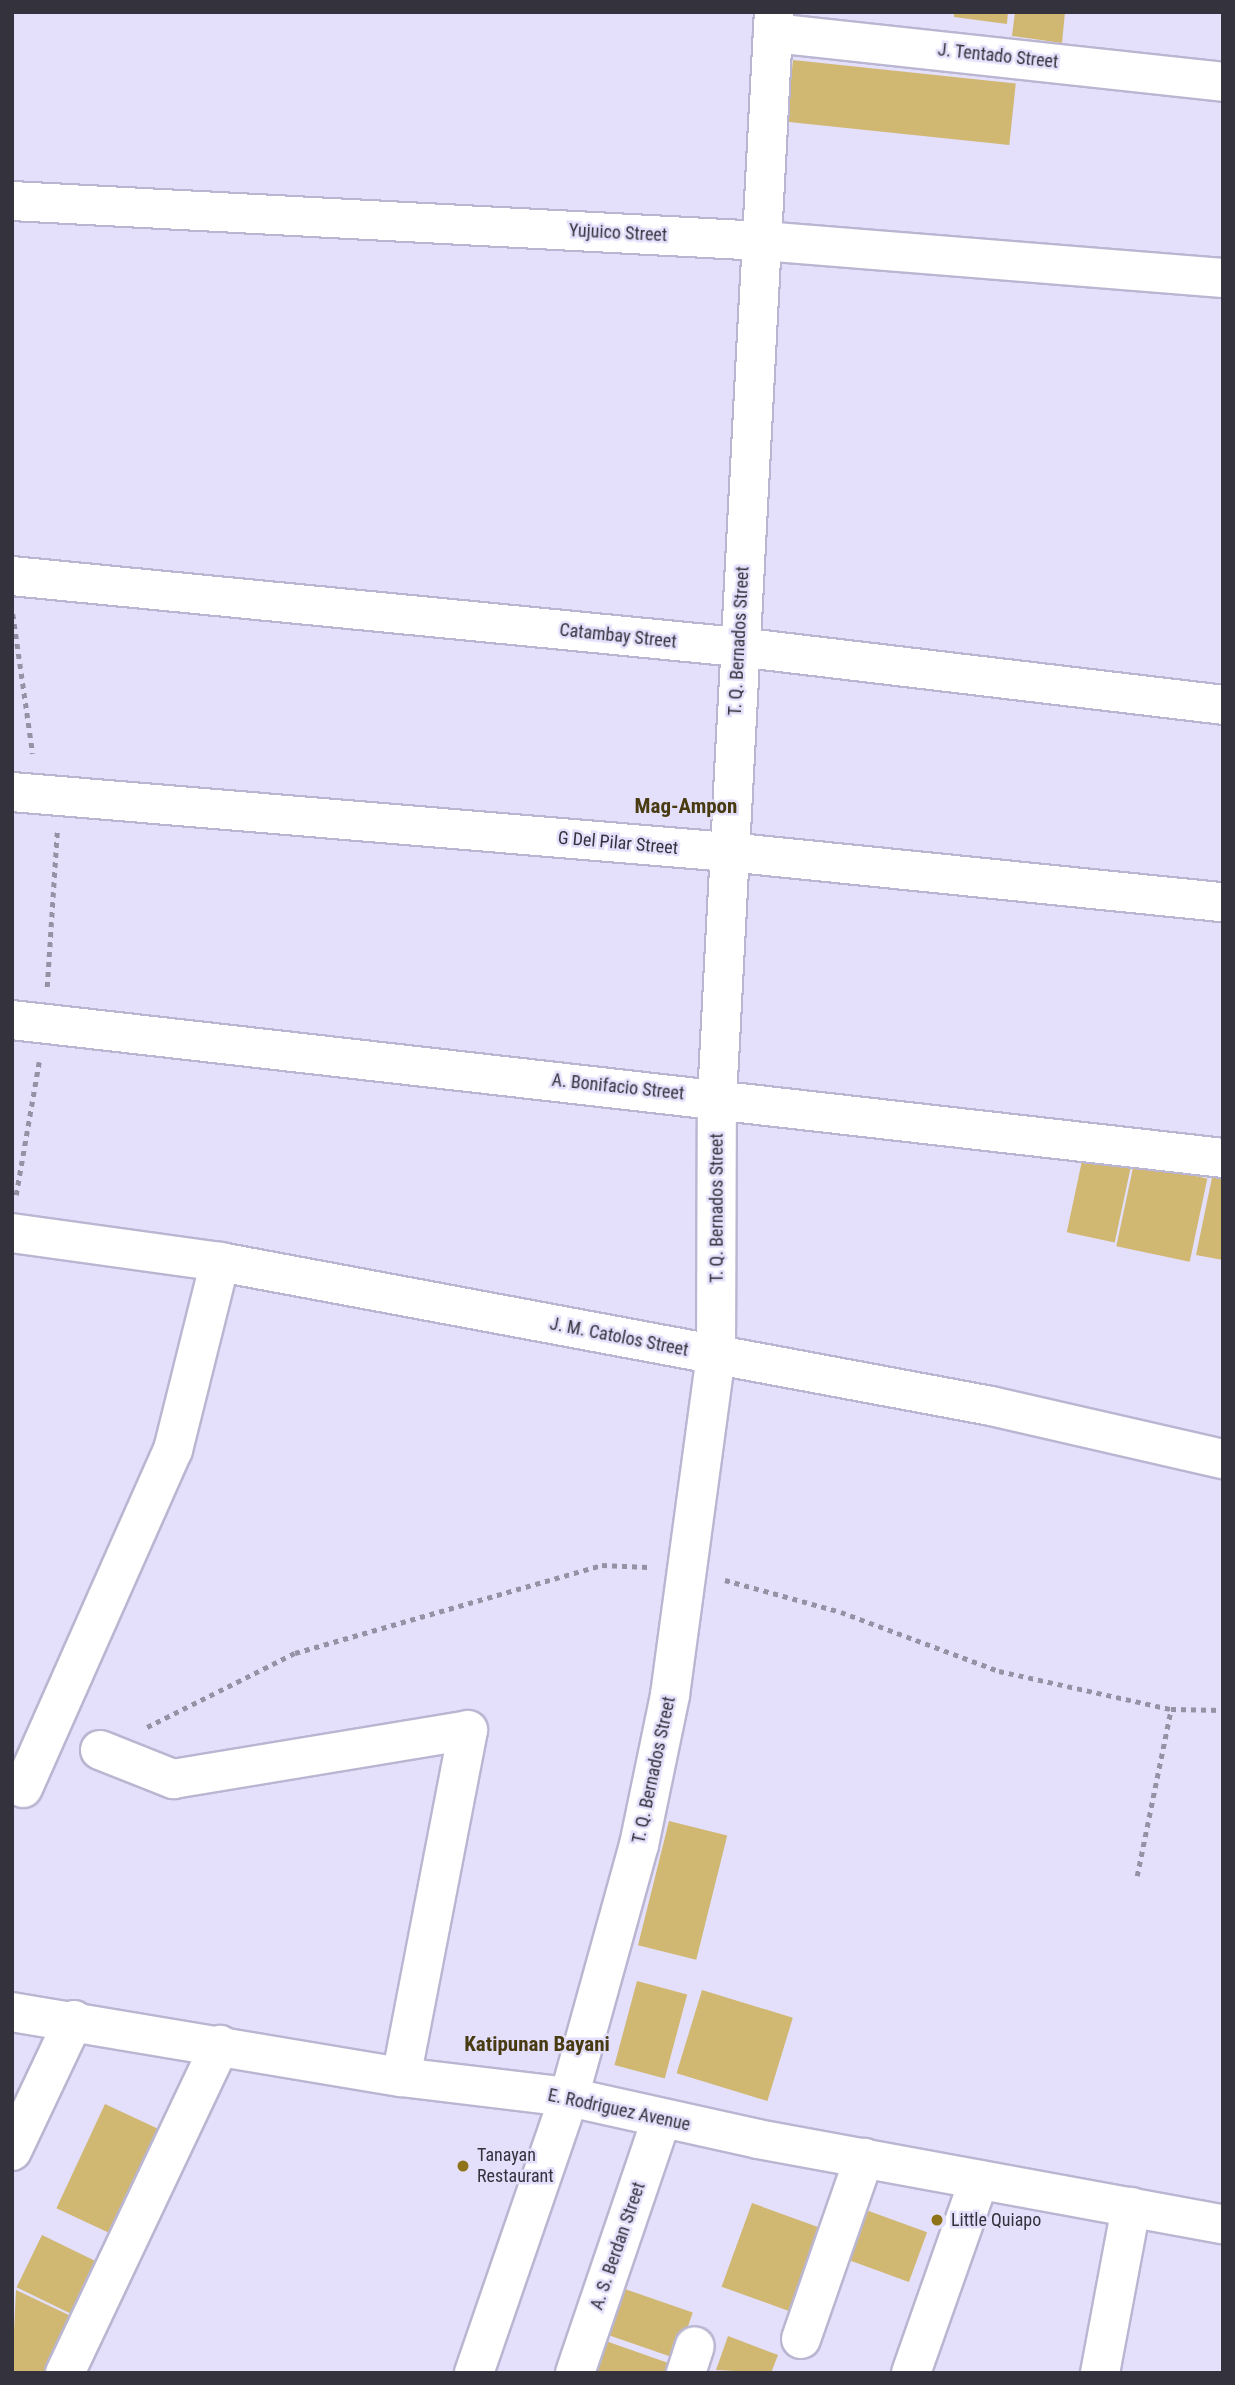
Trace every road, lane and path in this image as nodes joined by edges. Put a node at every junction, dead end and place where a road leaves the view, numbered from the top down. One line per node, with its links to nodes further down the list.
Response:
1 (774, 22): 2 (street, J. Tentado Street); 4 (street, T. Q. Bernados Street)
2 (1223, 82)
3 (12, 201): 4 (street, Yujuico Street)
4 (763, 241): 5 (street, Yujuico Street); 8 (street, T. Q. Bernados Street)
5 (1223, 278)
6 (12, 576): 8 (street, Catambay Street)
7 (12, 610): 10 (path)
8 (738, 647): 9 (street, Catambay Street); 11 (street, T. Q. Bernados Street)
9 (1223, 705)
10 (26, 793): 11 (street, G Del Pilar Street)
11 (729, 852): 12 (street, G Del Pilar Street); 14 (street, T. Q. Bernados Street)
12 (1223, 902)
13 (12, 1020): 14 (street, A. Bonifacio Street)
14 (717, 1098): 15 (street, A. Bonifacio Street); 18 (street, T. Q. Bernados Street)
15 (1223, 1158)
16 (12, 1233): 17 (street, J. M. Catolos Street)
17 (220, 1262): 18 (street, J. M. Catolos Street); 24 (street)
18 (716, 1354): 19 (street, J. M. Catolos Street); 20 (street, T. Q. Bernados Street)
19 (1223, 1459)
20 (685, 1569): 21 (path); 23 (path); 30 (street, T. Q. Bernados Street)
21 (1171, 1709): 22 (path); 25 (path)
22 (1223, 1710)
23 (100, 1750): 29 (street)
24 (23, 1788)
25 (1137, 1876)
26 (12, 2012): 27 (street, E. Rodriguez Avenue)
27 (74, 2020): 28 (street, E. Rodriguez Avenue); 32 (street)
28 (220, 2045): 29 (street, E. Rodriguez Avenue); 38 (street)
29 (401, 2077): 30 (street, E. Rodriguez Avenue)
30 (569, 2097): 31 (street, E. Rodriguez Avenue); 39 (street, T. Q. Bernados Street)
31 (662, 2120): 33 (street, E. Rodriguez Avenue); 40 (street, A. S. Berdan Street)
32 (12, 2151)
33 (864, 2158): 34 (street, E. Rodriguez Avenue); 37 (street)
34 (979, 2180): 35 (street, E. Rodriguez Avenue); 41 (street)
35 (1131, 2207): 36 (street, E. Rodriguez Avenue); 42 (street)
36 (1223, 2224)
37 (801, 2339)
38 (65, 2373)
39 (474, 2373)
40 (575, 2373)
41 (911, 2373)
42 (1100, 2373)

